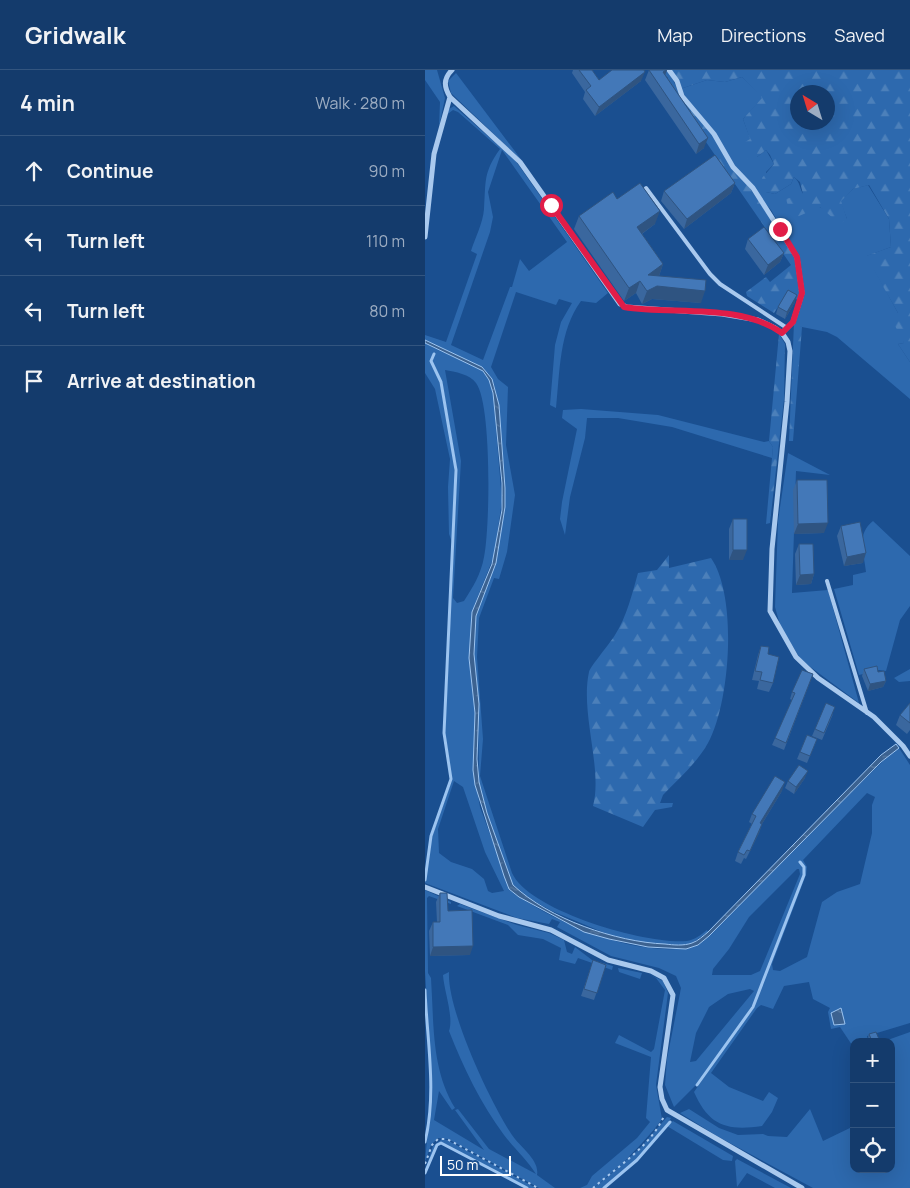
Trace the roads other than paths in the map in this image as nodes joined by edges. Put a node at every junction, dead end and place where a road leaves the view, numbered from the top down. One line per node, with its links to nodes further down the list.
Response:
1 (452, 70): 3 (street)
2 (669, 70): 6 (street)
3 (450, 97): 5 (street); 7 (street)
4 (646, 188): 6 (lane)
5 (425, 237)
6 (787, 328): 7 (street)
7 (782, 333): 9 (street)
8 (827, 580): 9 (lane)
9 (867, 713): 10 (street)
10 (910, 756)
11 (425, 887): 12 (street)
12 (802, 1188)

